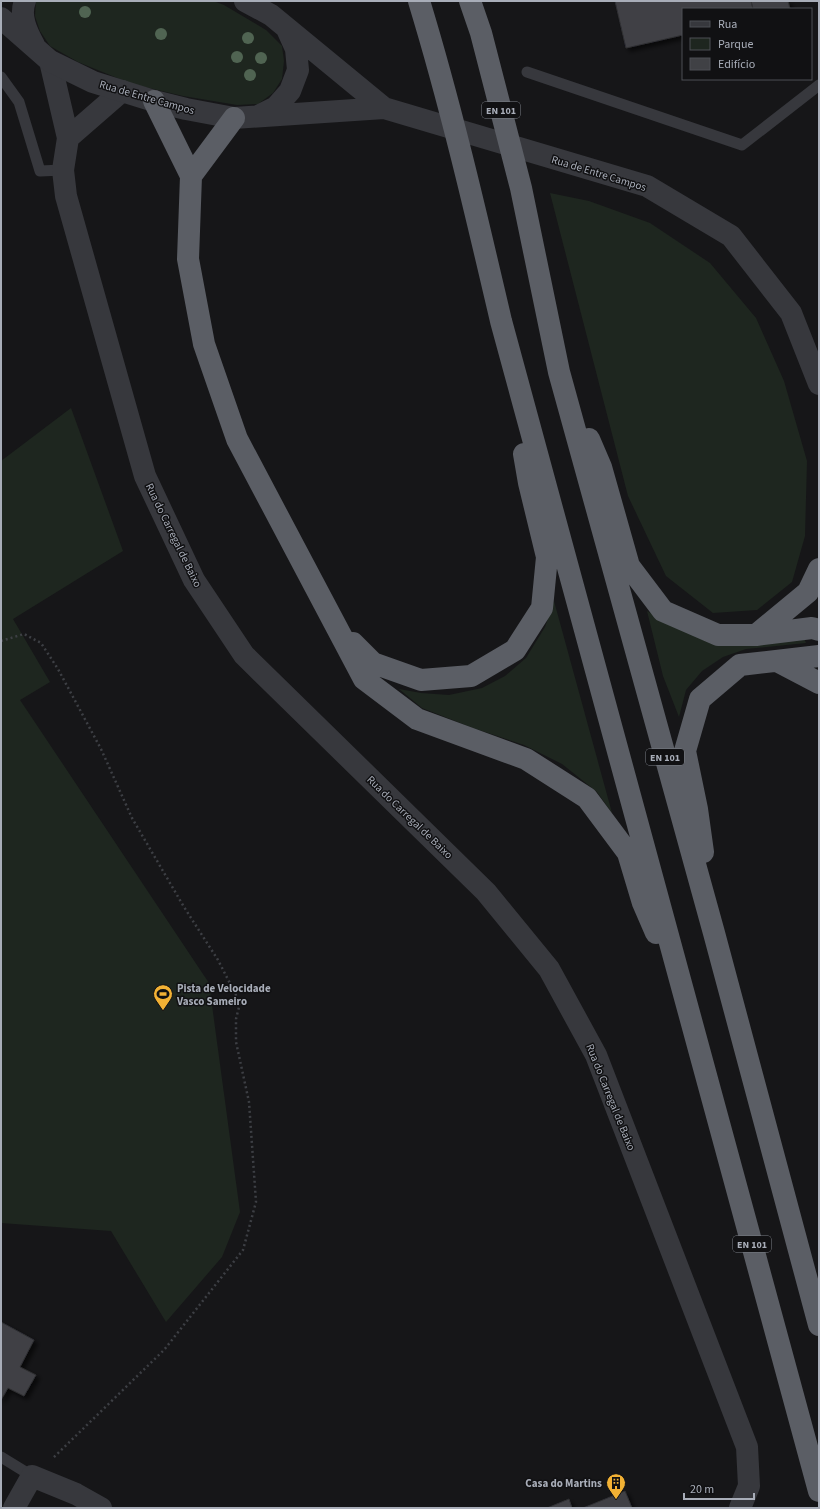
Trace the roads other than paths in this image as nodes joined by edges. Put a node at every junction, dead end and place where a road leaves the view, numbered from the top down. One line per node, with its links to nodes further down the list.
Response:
1 (25, 1): 7 (street)
2 (245, 1): 6 (street, Rua de Entre Campos)
3 (419, 1): 20 (highway, EN 101)
4 (470, 1): 21 (highway, EN 101)
5 (1, 18): 7 (street, Rua de Entre Campos)
6 (287, 29): 14 (street, Rua de Entre Campos); 15 (street)
7 (34, 46): 8 (street, Rua de Entre Campos)
8 (50, 61): 12 (street, Rua de Entre Campos); 17 (street)
9 (527, 72): 11 (lane)
10 (1, 76): 18 (lane)
11 (819, 85)
12 (122, 91): 13 (street, Rua de Entre Campos); 17 (street)
13 (154, 101): 16 (street, Rua de Entre Campos); 19 (highway)
14 (384, 108): 15 (street, Rua de Entre Campos); 22 (street, Rua de Entre Campos)
15 (256, 116): 16 (street, Rua de Entre Campos)
16 (234, 118): 19 (highway)
17 (68, 138): 18 (street, Rua do Carregal de Baixo)
18 (63, 170): 38 (street, Rua do Carregal de Baixo)
19 (191, 176): 24 (highway)
20 (501, 321): 24 (highway); 31 (highway, EN 101)
21 (559, 372): 26 (highway); 30 (highway, EN 101)
22 (819, 384)
23 (819, 569): 26 (highway)
24 (338, 629): 31 (highway)
25 (819, 630): 26 (highway)
26 (756, 635)
27 (819, 656): 28 (highway)
28 (777, 660): 29 (highway); 30 (highway)
29 (819, 683)
30 (714, 933): 32 (highway, EN 101)
31 (685, 996): 35 (highway, EN 101)
32 (819, 1325)
33 (2, 1459): 34 (lane)
34 (32, 1476): 36 (street); 37 (street)
35 (819, 1491)
36 (14, 1508)
37 (101, 1508)
38 (740, 1508)

